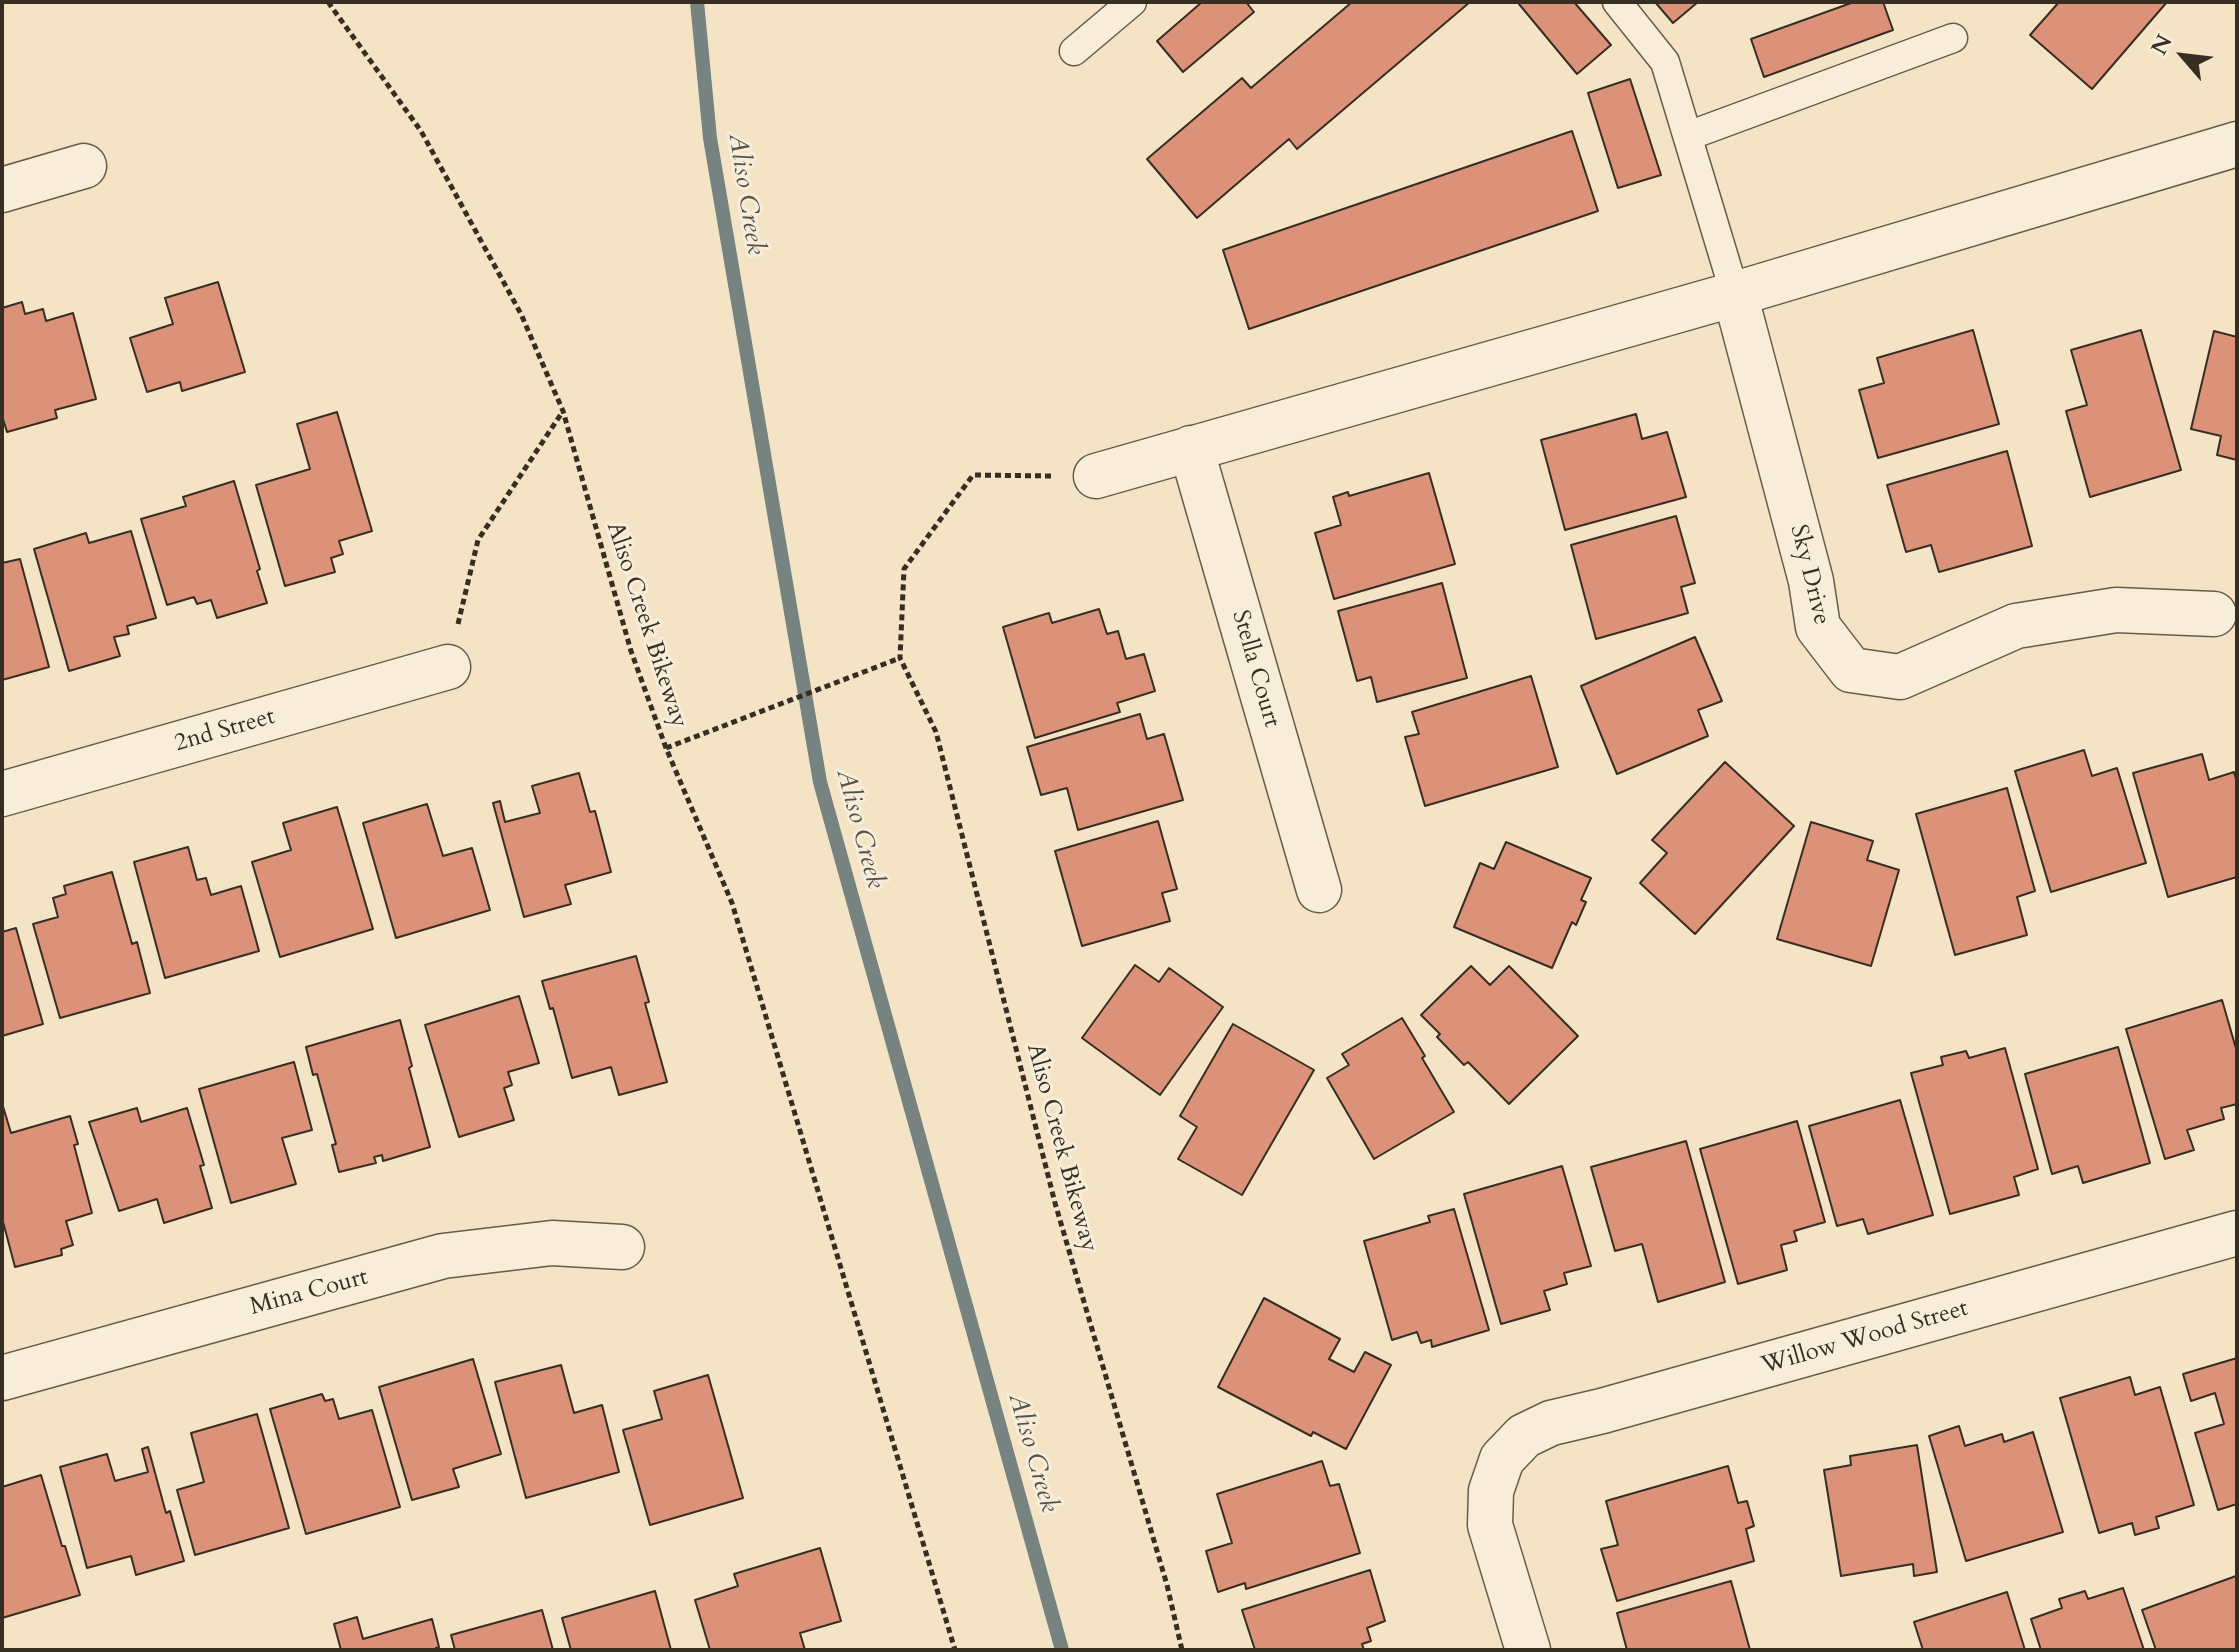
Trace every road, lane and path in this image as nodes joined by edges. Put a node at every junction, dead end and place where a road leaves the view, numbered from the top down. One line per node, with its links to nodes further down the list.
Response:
1 (328, 2): 11 (path, Aliso Creek Bikeway)
2 (1132, 2): 5 (lane)
3 (1617, 2): 6 (lane)
4 (1953, 38): 6 (lane)
5 (1074, 51)
6 (1688, 136): 10 (lane)
7 (2237, 144): 10 (street)
8 (84, 166): 9 (street)
9 (2, 190)
10 (1735, 294): 12 (street); 14 (street, Sky Drive)
11 (563, 411): 16 (path); 17 (path, Aliso Creek Bikeway)
12 (1191, 448): 13 (street); 19 (street, Stella Court)
13 (1096, 476): 15 (path, Aliso Creek Bikeway)
14 (2214, 614)
15 (900, 658): 17 (path, Aliso Creek Bikeway); 24 (path, Aliso Creek Bikeway)
16 (448, 667): 18 (street, 2nd Street)
17 (666, 748): 23 (path)
18 (2, 794)
19 (1319, 890)
20 (2237, 1233): 25 (street, Willow Wood Street)
21 (622, 1247): 22 (street, Mina Court)
22 (2, 1378)
23 (955, 1650)
24 (1182, 1650)
25 (1528, 1650)

